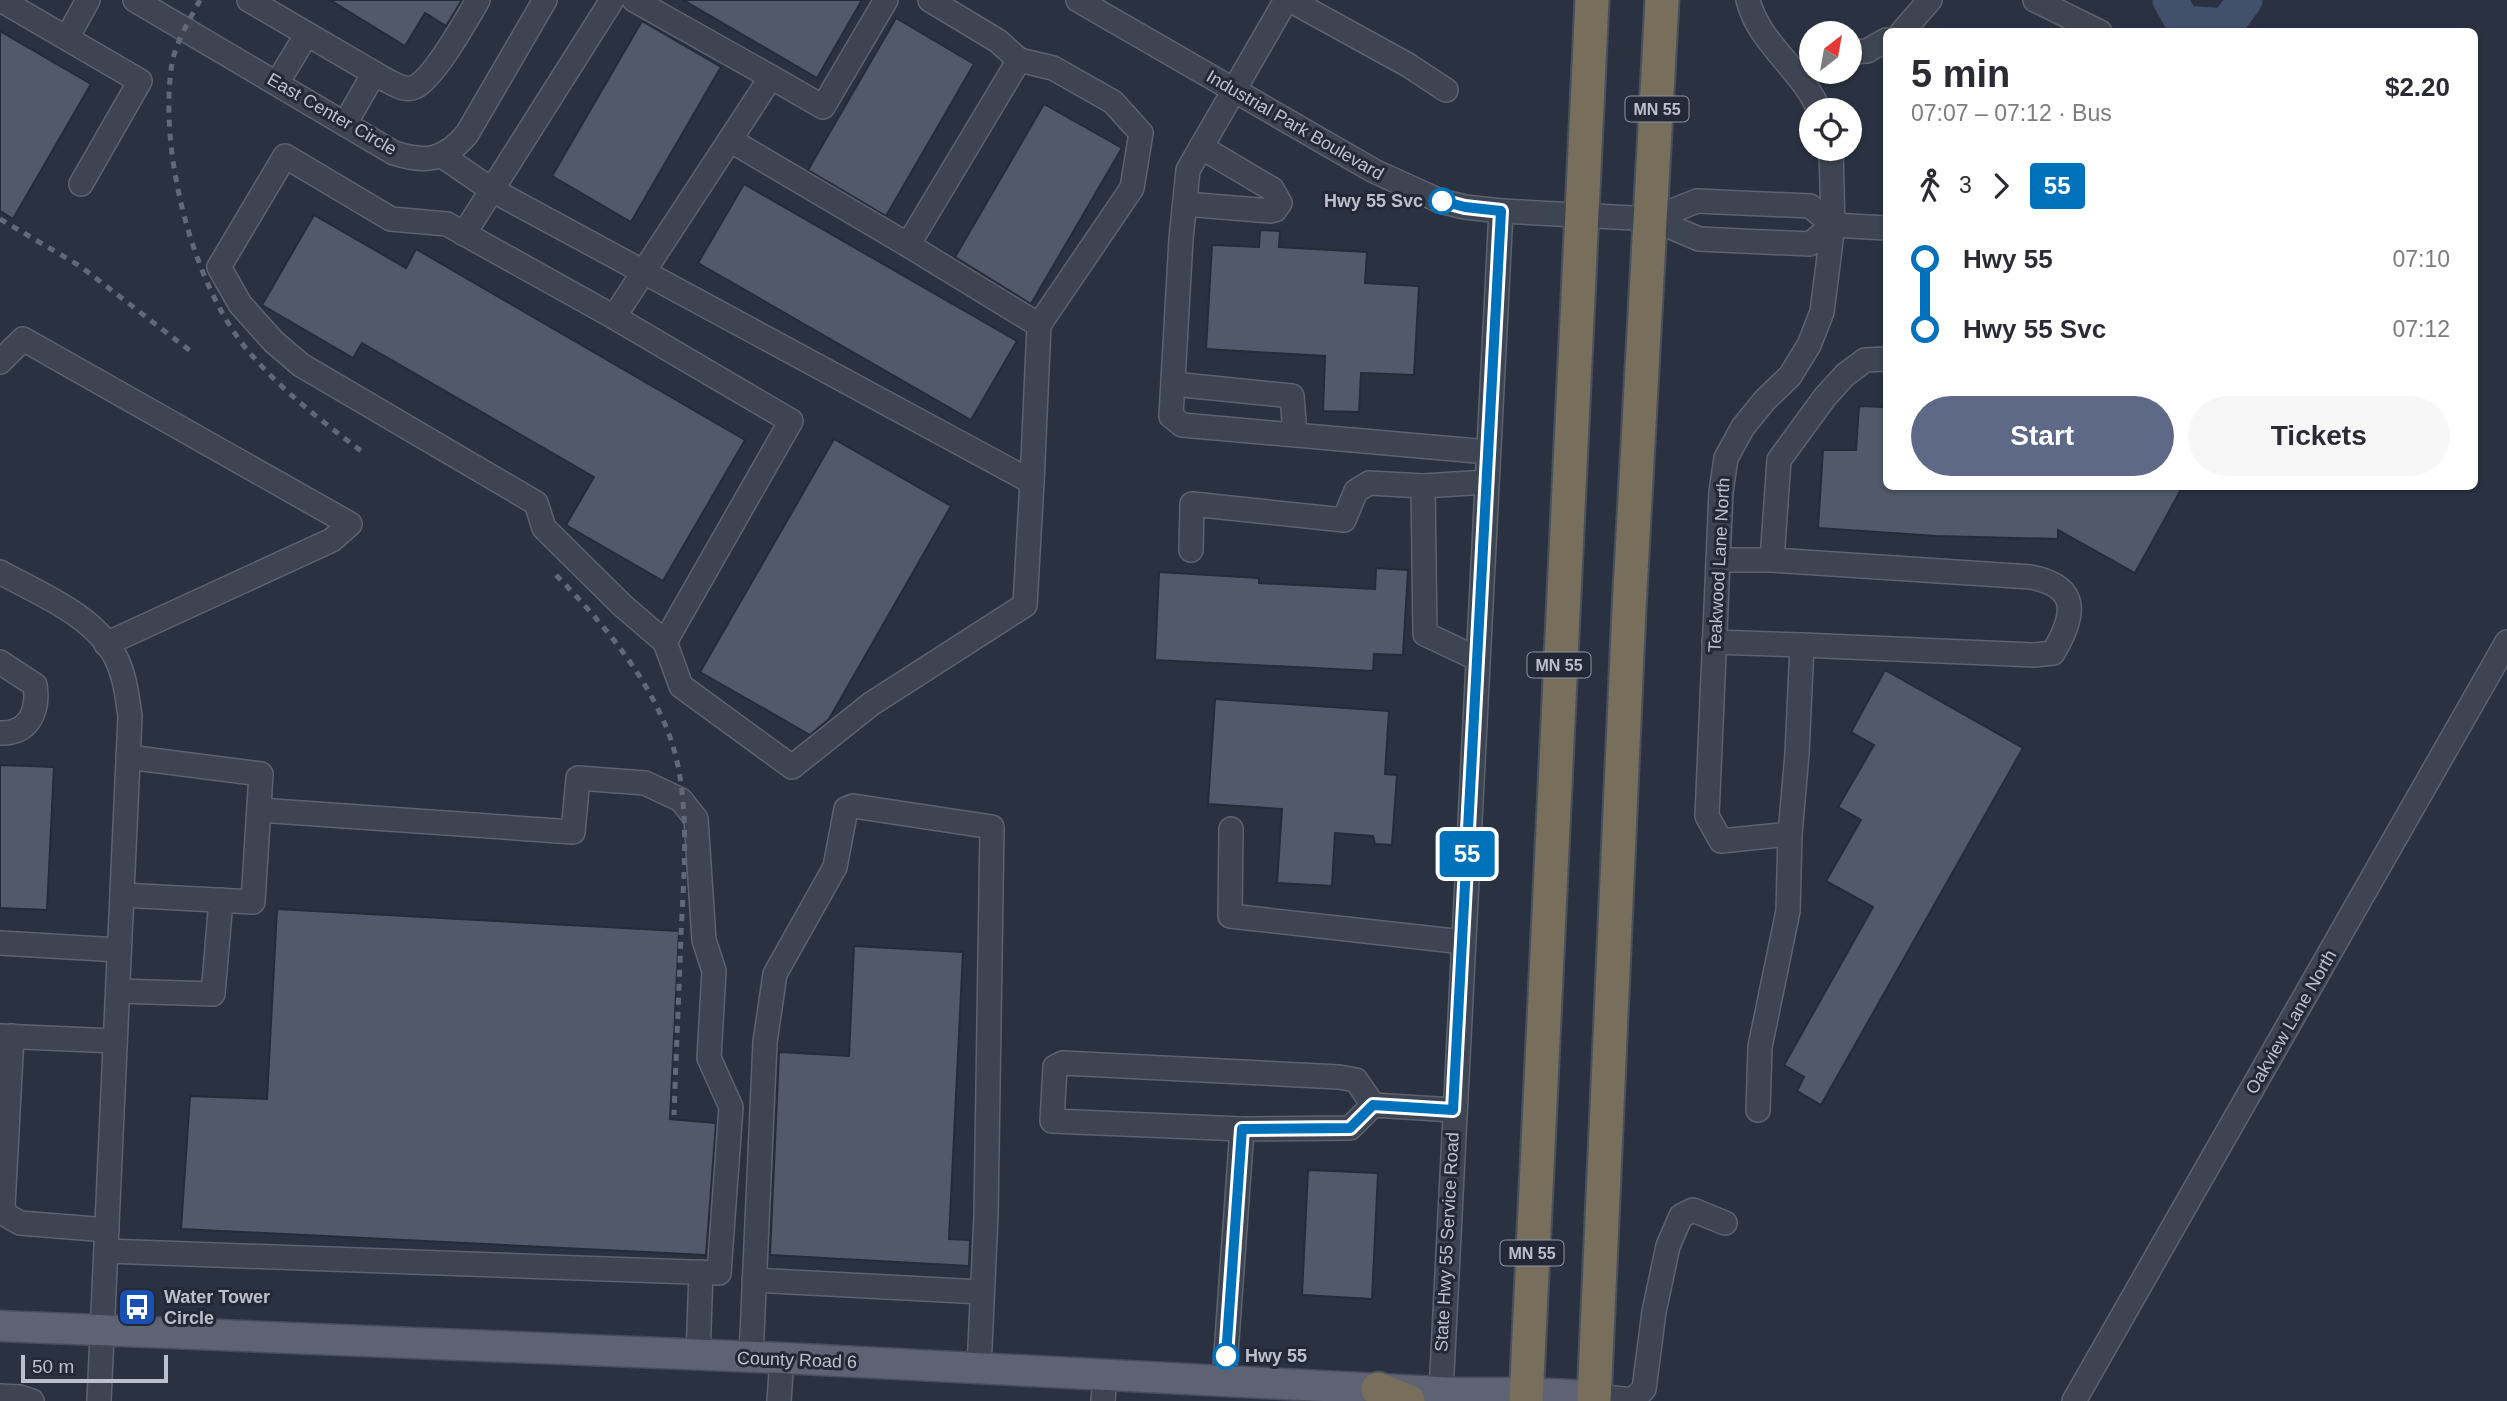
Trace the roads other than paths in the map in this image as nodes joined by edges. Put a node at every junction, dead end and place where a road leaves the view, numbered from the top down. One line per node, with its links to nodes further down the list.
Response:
1 (1, 0): 21 (street)
2 (88, 0): 21 (street)
3 (135, 0): 28 (street, East Center Circle)
4 (249, 0): 20 (street)
5 (478, 0): 26 (street)
6 (545, 0): 34 (street)
7 (612, 0): 37 (street)
8 (634, 0): 27 (street)
9 (886, 0): 27 (street)
10 (930, 0): 24 (street)
11 (1079, 0): 30 (street, Industrial Park Boulevard)
12 (1288, 0): 29 (street); 30 (street)
13 (1592, 0): 40 (highway, MN 55)
14 (1662, 0): 41 (highway, MN 55)
15 (1748, 0): 25 (street)
16 (1930, 0): 18 (street)
17 (2035, 0): 19 (street)
18 (1906, 28)
19 (2092, 28)
20 (307, 34): 26 (street); 28 (street)
21 (67, 38): 36 (street)
22 (1883, 42): 23 (street)
23 (1862, 51)
24 (1019, 60): 45 (street); 48 (street)
25 (1799, 63)
26 (374, 73): 31 (street)
27 (771, 77): 32 (street)
28 (277, 83): 31 (street, East Center Circle)
29 (1446, 90)
30 (1235, 91): 33 (street); 39 (street, Industrial Park Boulevard)
31 (345, 124): 34 (street, East Center Circle)
32 (730, 141): 45 (street); 46 (street)
33 (1201, 147): 38 (street); 38 (street)
34 (441, 155): 37 (street)
35 (1830, 161): 42 (street, Teakwood Lane North)
36 (81, 184)
37 (492, 190): 44 (street); 46 (street)
38 (1185, 204): 51 (street)
39 (1501, 211): 40 (street, Industrial Park Boulevard); 53 (street, State Hwy 55 Service Road)
40 (1580, 215): 41 (street, Industrial Park Boulevard); 101 (highway, MN 55)
41 (1652, 219): 42 (street, Industrial Park Boulevard); 42 (street, Industrial Park Boulevard); 102 (highway, MN 55)
42 (1833, 225): 43 (street); 58 (street, Teakwood Lane North)
43 (1883, 228)
44 (464, 234): 47 (street); 61 (street)
45 (908, 245): 48 (street)
46 (644, 272): 47 (street); 54 (street)
47 (614, 317): 61 (street)
48 (1039, 325): 54 (street)
49 (1883, 359): 59 (street)
50 (0, 362): 64 (street)
51 (1173, 384): 52 (street); 52 (street)
52 (1294, 435): 53 (street)
53 (1488, 452): 55 (street, State Hwy 55 Service Road)
54 (1032, 482): 61 (street)
55 (1487, 482): 56 (street); 66 (street, State Hwy 55 Service Road)
56 (1423, 486): 57 (street); 66 (street)
57 (1191, 551)
58 (1718, 560): 59 (street); 62 (street, Teakwood Lane North)
59 (1772, 560): 65 (street)
60 (0, 572): 64 (street)
61 (665, 642)
62 (1714, 642): 65 (street); 72 (street, Teakwood Lane North)
63 (2507, 642): 106 (street, Oakview Lane North)
64 (106, 644): 69 (street)
65 (1802, 645): 72 (street)
66 (1478, 659): 75 (street, State Hwy 55 Service Road)
67 (0, 662): 68 (street)
68 (0, 733)
69 (128, 757): 70 (street); 73 (street)
70 (259, 810): 74 (street); 87 (street)
71 (1231, 830): 75 (street)
72 (1790, 834): 83 (street)
73 (122, 895): 74 (street); 77 (street)
74 (220, 900): 78 (street)
75 (1463, 942): 82 (street, State Hwy 55 Service Road)
76 (0, 943): 77 (street)
77 (120, 950): 78 (street)
78 (118, 991): 80 (street)
79 (6, 1036): 80 (street); 86 (street)
80 (116, 1041): 86 (street)
81 (1373, 1105): 82 (street); 84 (street); 84 (street)
82 (1453, 1110): 98 (street, State Hwy 55 Service Road)
83 (1758, 1110)
84 (1242, 1129): 96 (street)
85 (1725, 1223): 102 (street)
86 (107, 1241): 87 (street); 91 (street)
87 (710, 1272): 92 (street)
88 (754, 1280): 89 (street); 89 (street); 93 (street)
89 (982, 1292): 95 (street)
90 (0, 1326): 91 (main road, County Road 6)
91 (103, 1329): 92 (main road, County Road 6); 104 (street)
92 (698, 1356): 93 (main road, County Road 6)
93 (751, 1358): 94 (main road, County Road 6)
94 (782, 1358): 95 (main road, County Road 6); 105 (street)
95 (979, 1368): 97 (main road, County Road 6)
96 (1224, 1381): 97 (main road, County Road 6); 99 (main road, County Road 6)
97 (1104, 1388)
98 (1441, 1392): 99 (main road, County Road 6); 101 (main road, County Road 6)
99 (1393, 1395)
100 (0, 1396): 103 (street)
101 (1526, 1397): 102 (main road, County Road 6)
102 (1594, 1399)
103 (32, 1401)
104 (99, 1401)
105 (779, 1401)
106 (2074, 1401)

